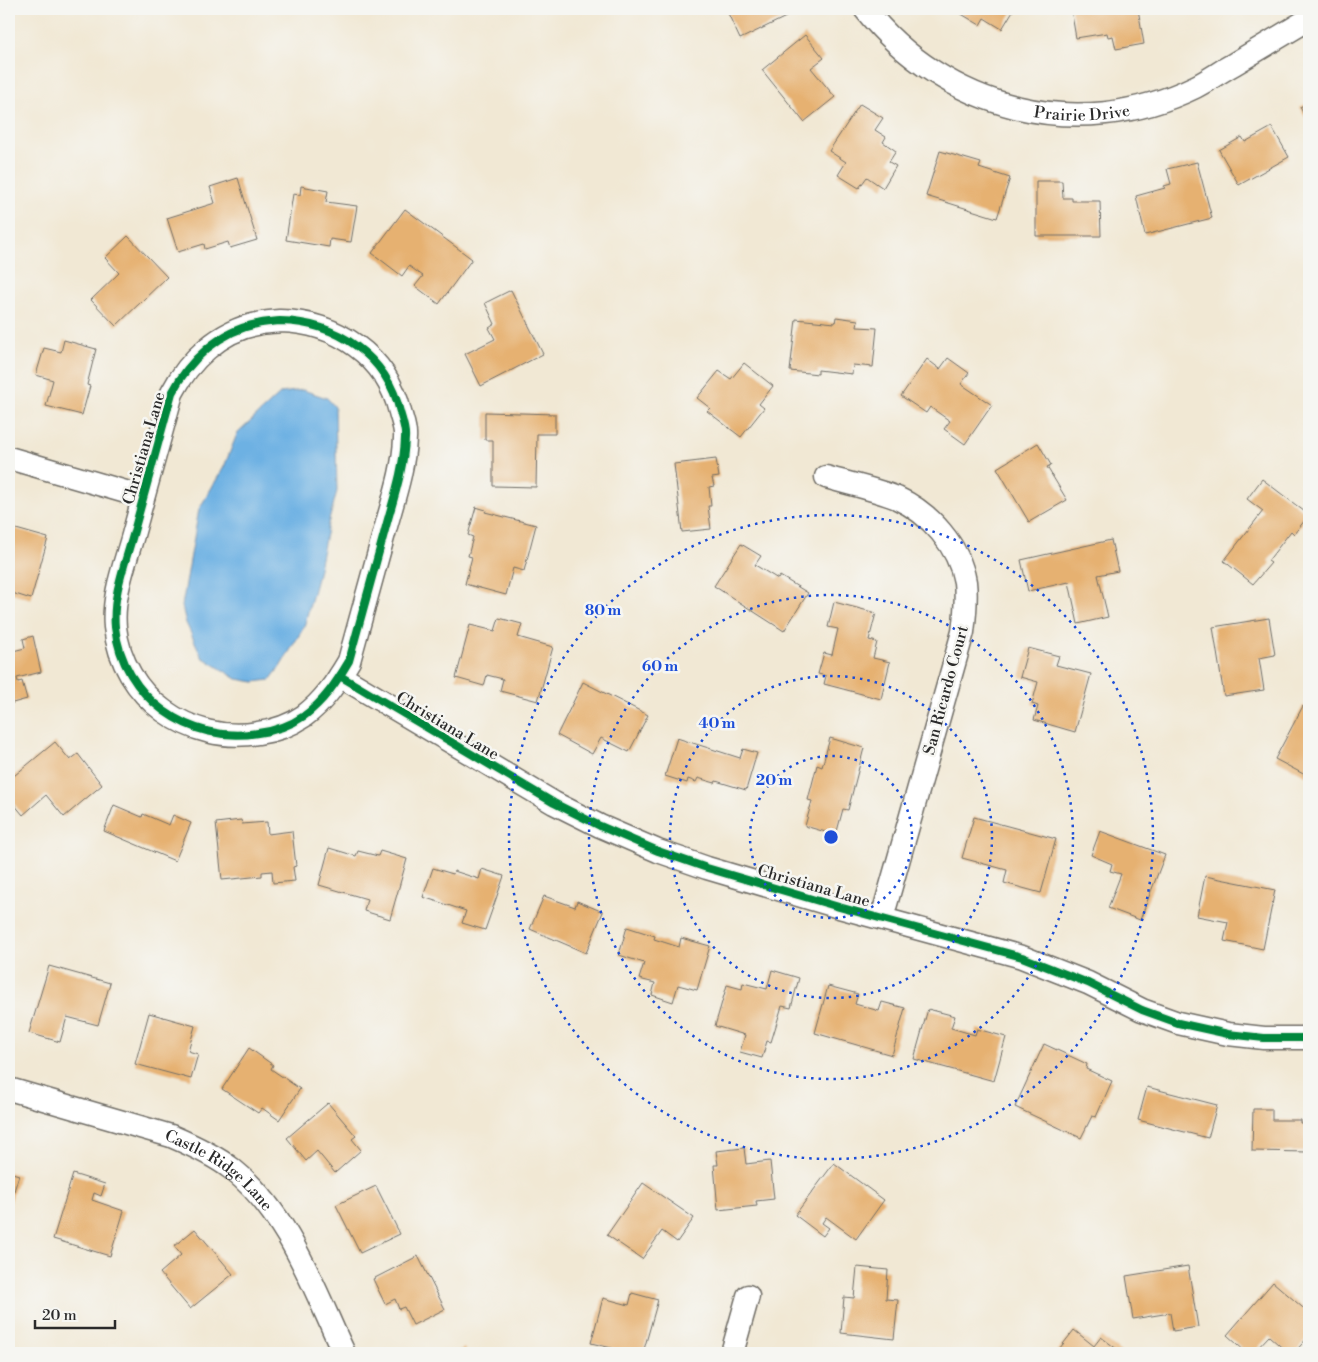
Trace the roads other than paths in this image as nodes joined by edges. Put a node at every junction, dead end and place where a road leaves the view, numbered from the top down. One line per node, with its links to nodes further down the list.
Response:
1 (865, 9): 2 (street, Prairie Drive)
2 (1309, 19)
3 (9, 458): 5 (street, Christiana Lane)
4 (826, 477): 7 (street, San Ricardo Court)
5 (144, 497): 6 (street, Christiana Lane); 6 (street, Christiana Lane)
6 (340, 676): 7 (street, Christiana Lane)
7 (882, 918): 8 (street, Christiana Lane)
8 (1309, 1038)
9 (9, 1088): 11 (street, Castle Ridge Lane)
10 (748, 1296): 12 (street)
11 (344, 1353)
12 (732, 1353)

